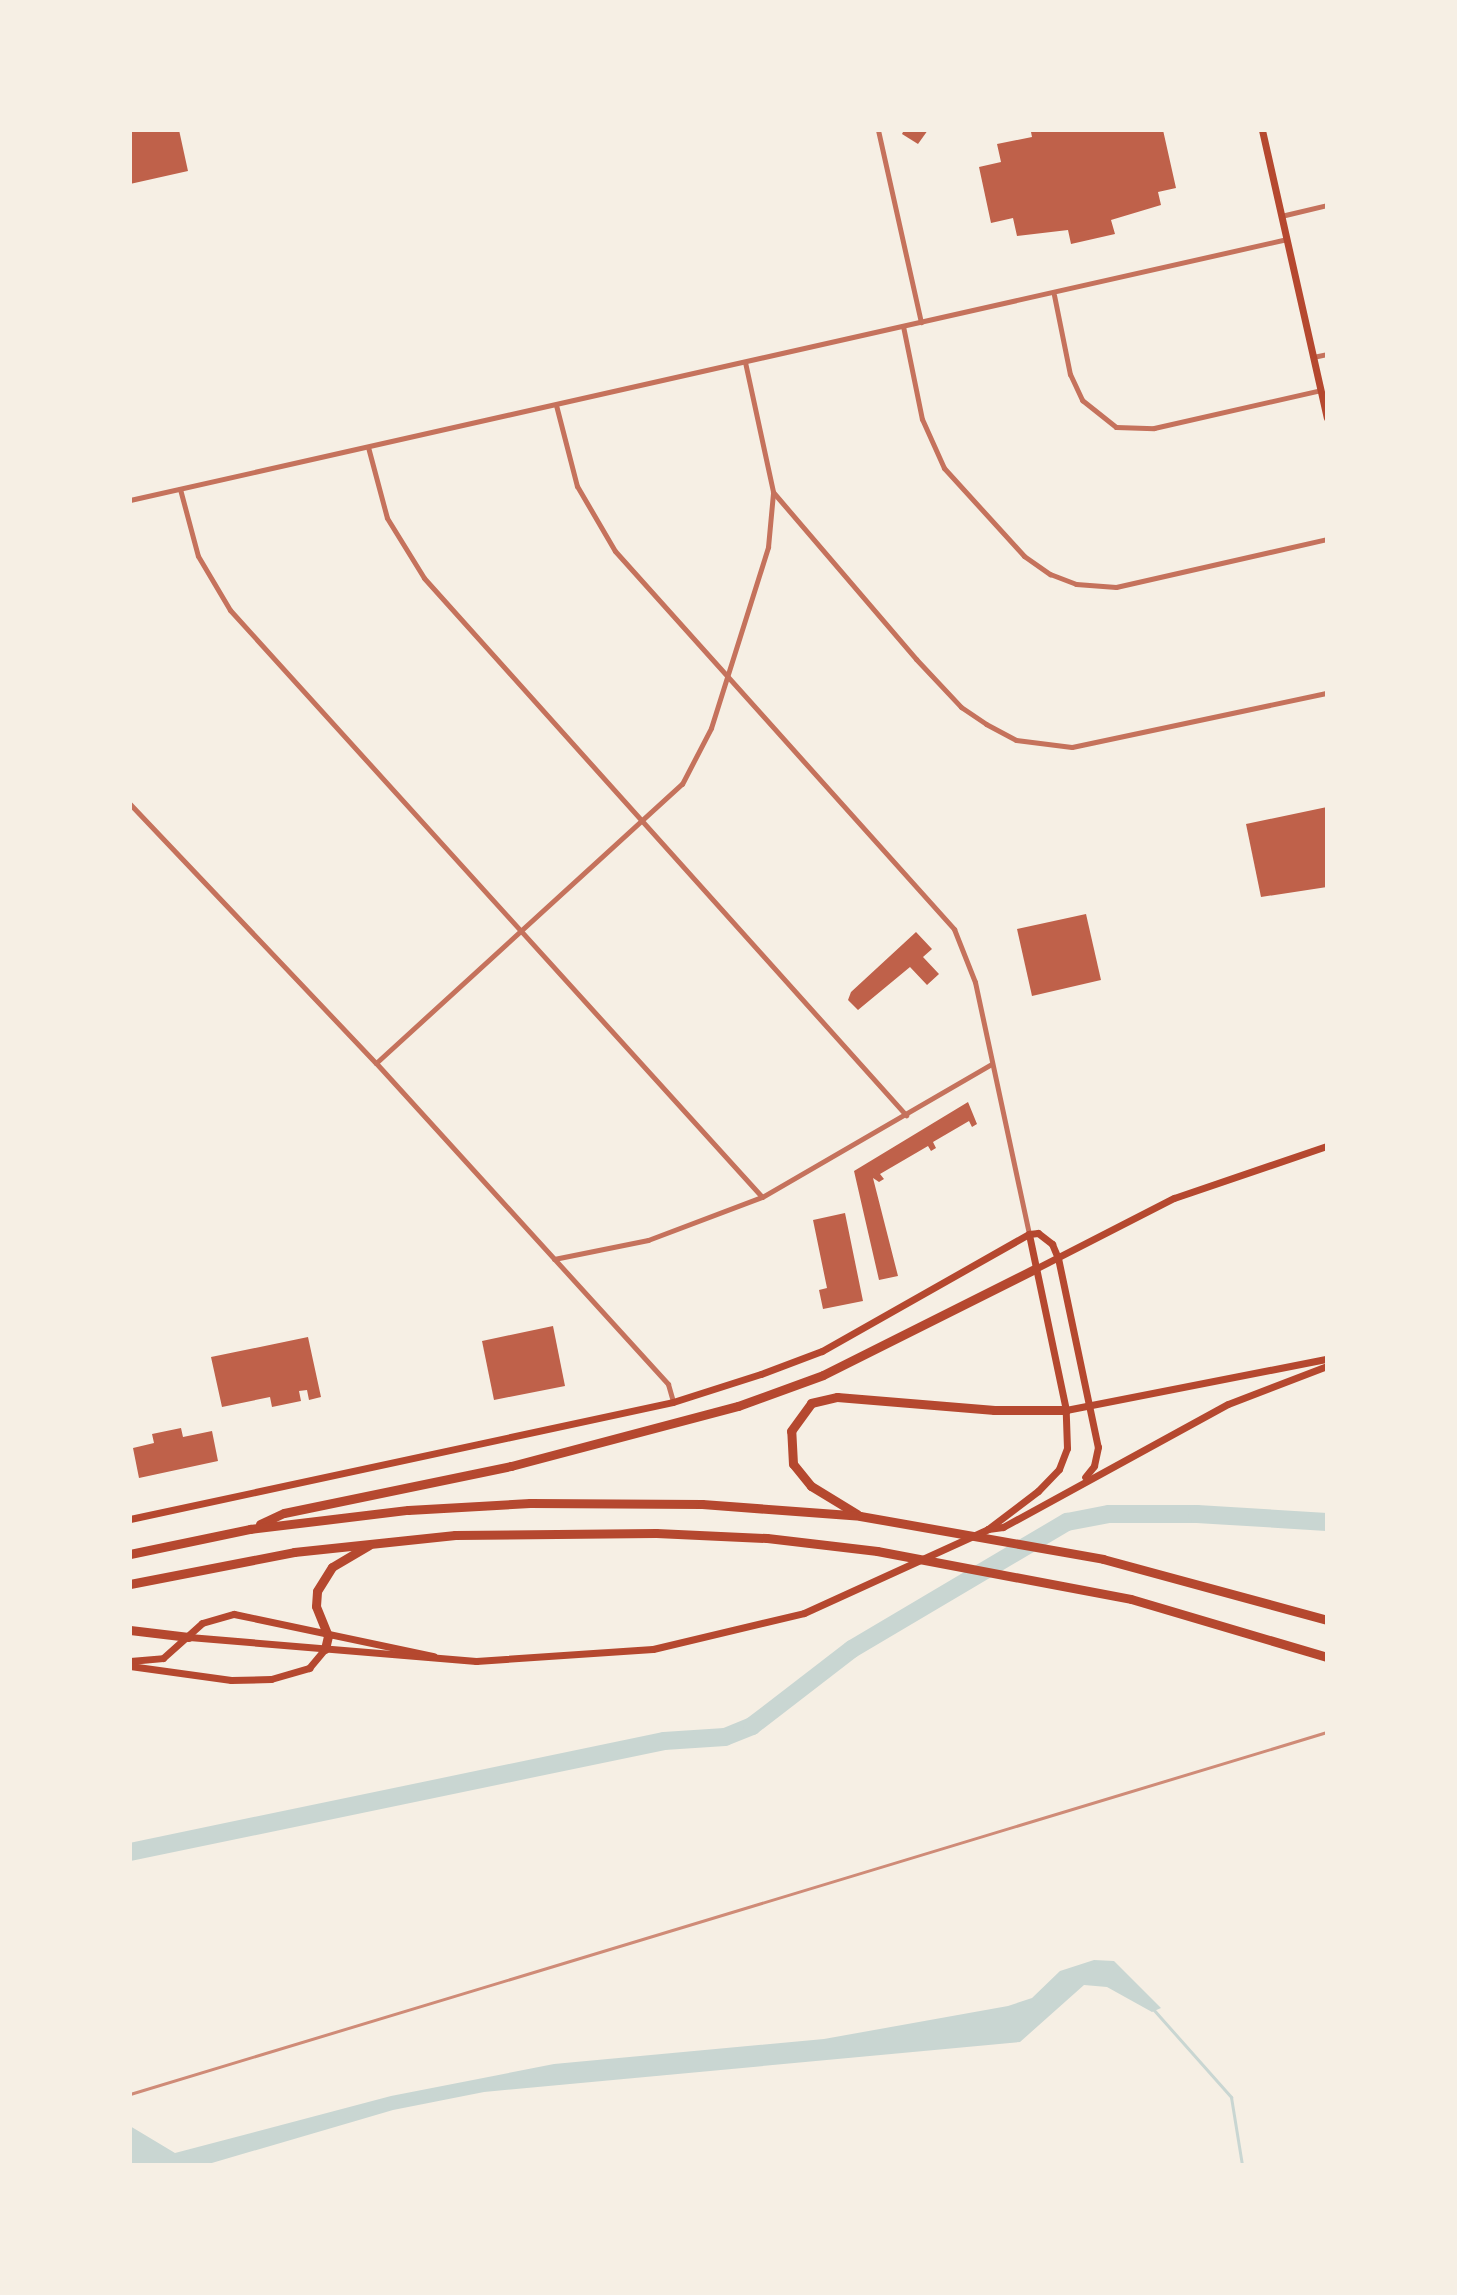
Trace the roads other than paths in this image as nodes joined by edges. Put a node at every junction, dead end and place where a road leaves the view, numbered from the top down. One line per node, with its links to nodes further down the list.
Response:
1 (878, 130): 7 (street)
2 (1262, 130): 4 (main road)
3 (1327, 205): 4 (street)
4 (1281, 216): 5 (main road)
5 (1287, 239): 6 (street); 10 (main road)
6 (1054, 295): 7 (street); 12 (street)
7 (921, 322): 8 (street)
8 (903, 326): 11 (street); 19 (street)
9 (1327, 354): 10 (street)
10 (1313, 357): 12 (main road)
11 (745, 362): 13 (street); 17 (street)
12 (1321, 390): 14 (main road)
13 (556, 405): 15 (street); 20 (street)
14 (1327, 418)
15 (368, 447): 16 (street); 23 (street)
16 (180, 489): 18 (street); 24 (street)
17 (773, 492): 20 (street); 21 (street)
18 (130, 500)
19 (1327, 539)
20 (728, 673): 23 (street); 26 (street)
21 (1327, 693)
22 (130, 804): 25 (street)
23 (644, 820): 24 (street); 27 (street)
24 (524, 929): 25 (street); 29 (street)
25 (376, 1063): 32 (street)
26 (991, 1064): 27 (street); 30 (street)
27 (906, 1115): 29 (street)
28 (1327, 1146): 31 (main road)
29 (762, 1197): 32 (street)
30 (1029, 1234): 31 (main road); 33 (main road); 36 (main road)
31 (1058, 1258): 33 (main road); 37 (main road)
32 (553, 1259): 36 (street)
33 (1035, 1269): 38 (main road); 42 (highway)
34 (1327, 1359): 37 (main road)
35 (1327, 1366): 39 (main road)
36 (673, 1402): 41 (main road)
37 (1091, 1405): 38 (main road); 39 (main road)
38 (1066, 1410): 40 (highway); 43 (main road)
39 (1082, 1480): 43 (main road)
40 (860, 1516): 42 (highway); 47 (highway)
41 (130, 1519)
42 (250, 1529): 45 (highway)
43 (988, 1529): 53 (main road)
44 (374, 1542): 46 (highway); 49 (highway); 52 (highway)
45 (130, 1554)
46 (130, 1584)
47 (1327, 1620)
48 (130, 1630): 50 (highway)
49 (328, 1636): 50 (main road); 51 (highway); 53 (main road)
50 (189, 1637): 51 (main road); 54 (main road)
51 (325, 1649): 53 (main road); 54 (main road)
52 (1327, 1657)
53 (476, 1661)
54 (130, 1664)

